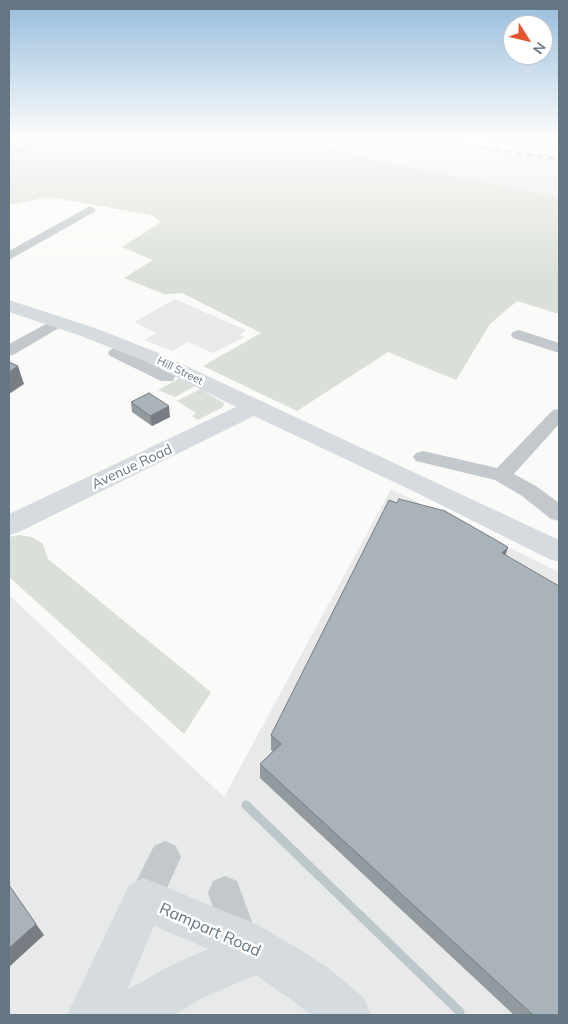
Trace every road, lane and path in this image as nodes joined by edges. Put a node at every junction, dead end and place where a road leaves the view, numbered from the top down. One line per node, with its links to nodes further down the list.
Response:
1 (90, 210): 2 (street)
2 (9, 256)
3 (9, 306): 4 (main road, Hill Street)
4 (59, 322): 6 (main road, Hill Street); 8 (street)
5 (519, 335): 7 (street)
6 (126, 346): 9 (street); 10 (main road, Hill Street)
7 (559, 348)
8 (9, 351)
9 (167, 377)
10 (254, 407): 12 (main road, Hill Street); 13 (main road, Avenue Road)
11 (559, 414): 15 (street)
12 (288, 423): 13 (main road); 18 (main road, Hill Street)
13 (219, 425): 17 (main road, Avenue Road)
14 (423, 457): 15 (street)
15 (500, 475): 16 (street)
16 (559, 514)
17 (9, 525)
18 (559, 552)
19 (165, 857): 21 (street)
20 (225, 893): 22 (street)
21 (144, 900): 22 (main road, Rampart Road); 23 (main road)
22 (251, 946): 24 (main road); 25 (main road, Rampart Road)
23 (91, 1015)
24 (129, 1015)
25 (347, 1015)

